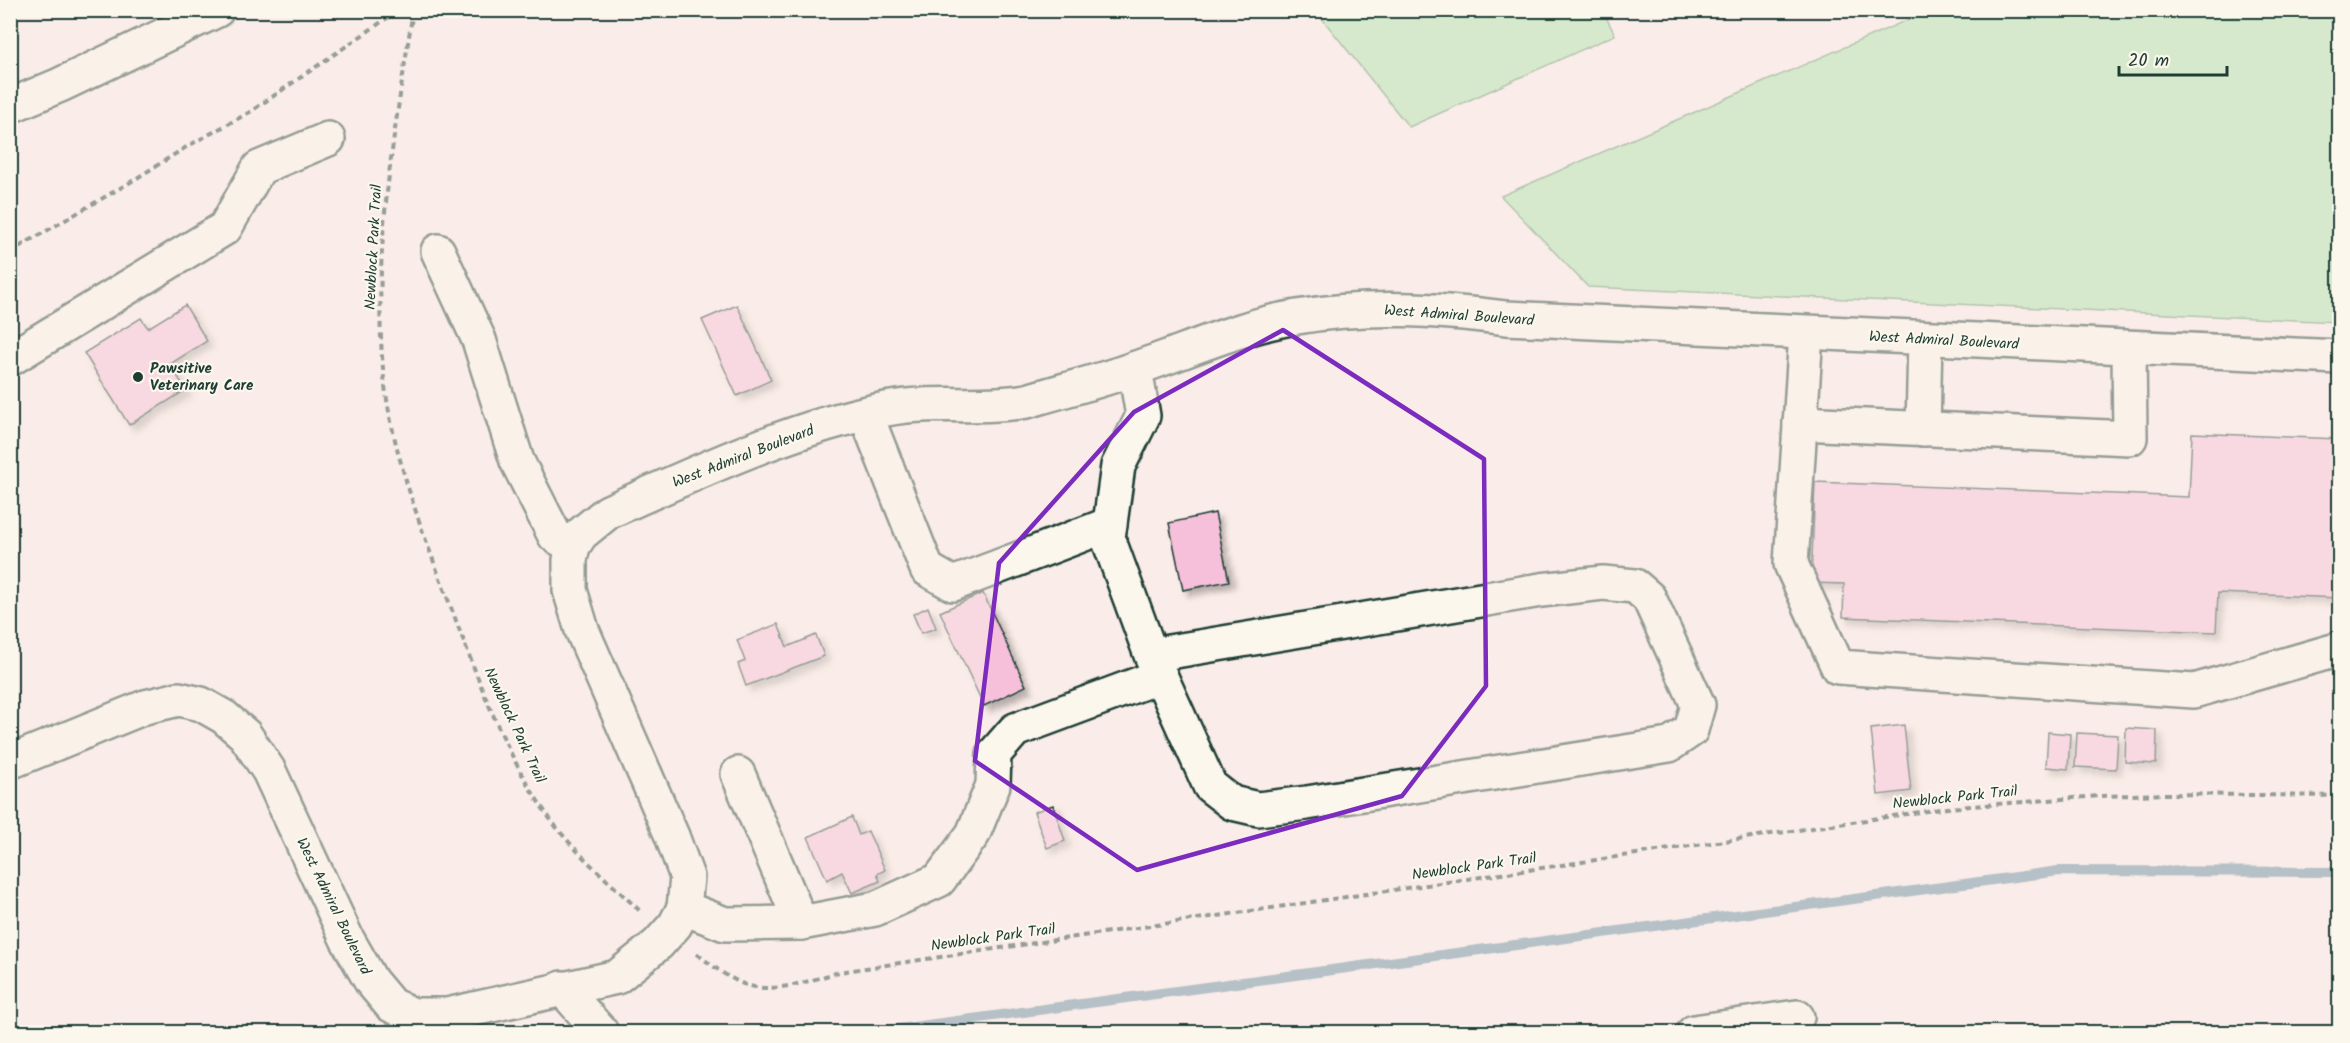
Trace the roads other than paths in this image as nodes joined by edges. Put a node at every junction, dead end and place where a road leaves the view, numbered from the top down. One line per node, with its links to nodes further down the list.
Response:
1 (218, 10): 2 (main road)
2 (10, 106)
3 (328, 139): 9 (main road)
4 (438, 251): 15 (main road)
5 (1806, 333): 6 (main road, West Admiral Boulevard); 10 (main road, West Admiral Boulevard); 12 (main road)
6 (1925, 339): 7 (main road, West Admiral Boulevard); 13 (main road)
7 (2128, 349): 8 (main road, West Admiral Boulevard); 13 (main road)
8 (2340, 357)
9 (10, 359)
10 (1135, 369): 11 (main road, West Admiral Boulevard); 14 (main road)
11 (866, 415): 14 (main road); 15 (main road, West Admiral Boulevard)
12 (1800, 423): 13 (main road); 16 (main road)
13 (1923, 429)
14 (1110, 524): 17 (main road)
15 (573, 546): 20 (main road)
16 (2340, 649)
17 (1156, 666): 17 (main road); 21 (main road)
18 (10, 762): 22 (main road, West Admiral Boulevard)
19 (738, 774): 21 (main road)
20 (676, 921): 21 (main road); 22 (main road, West Admiral Boulevard)
21 (801, 922)
22 (562, 988): 24 (main road)
23 (1797, 1017): 25 (main road)
24 (601, 1032)
25 (1699, 1032)

